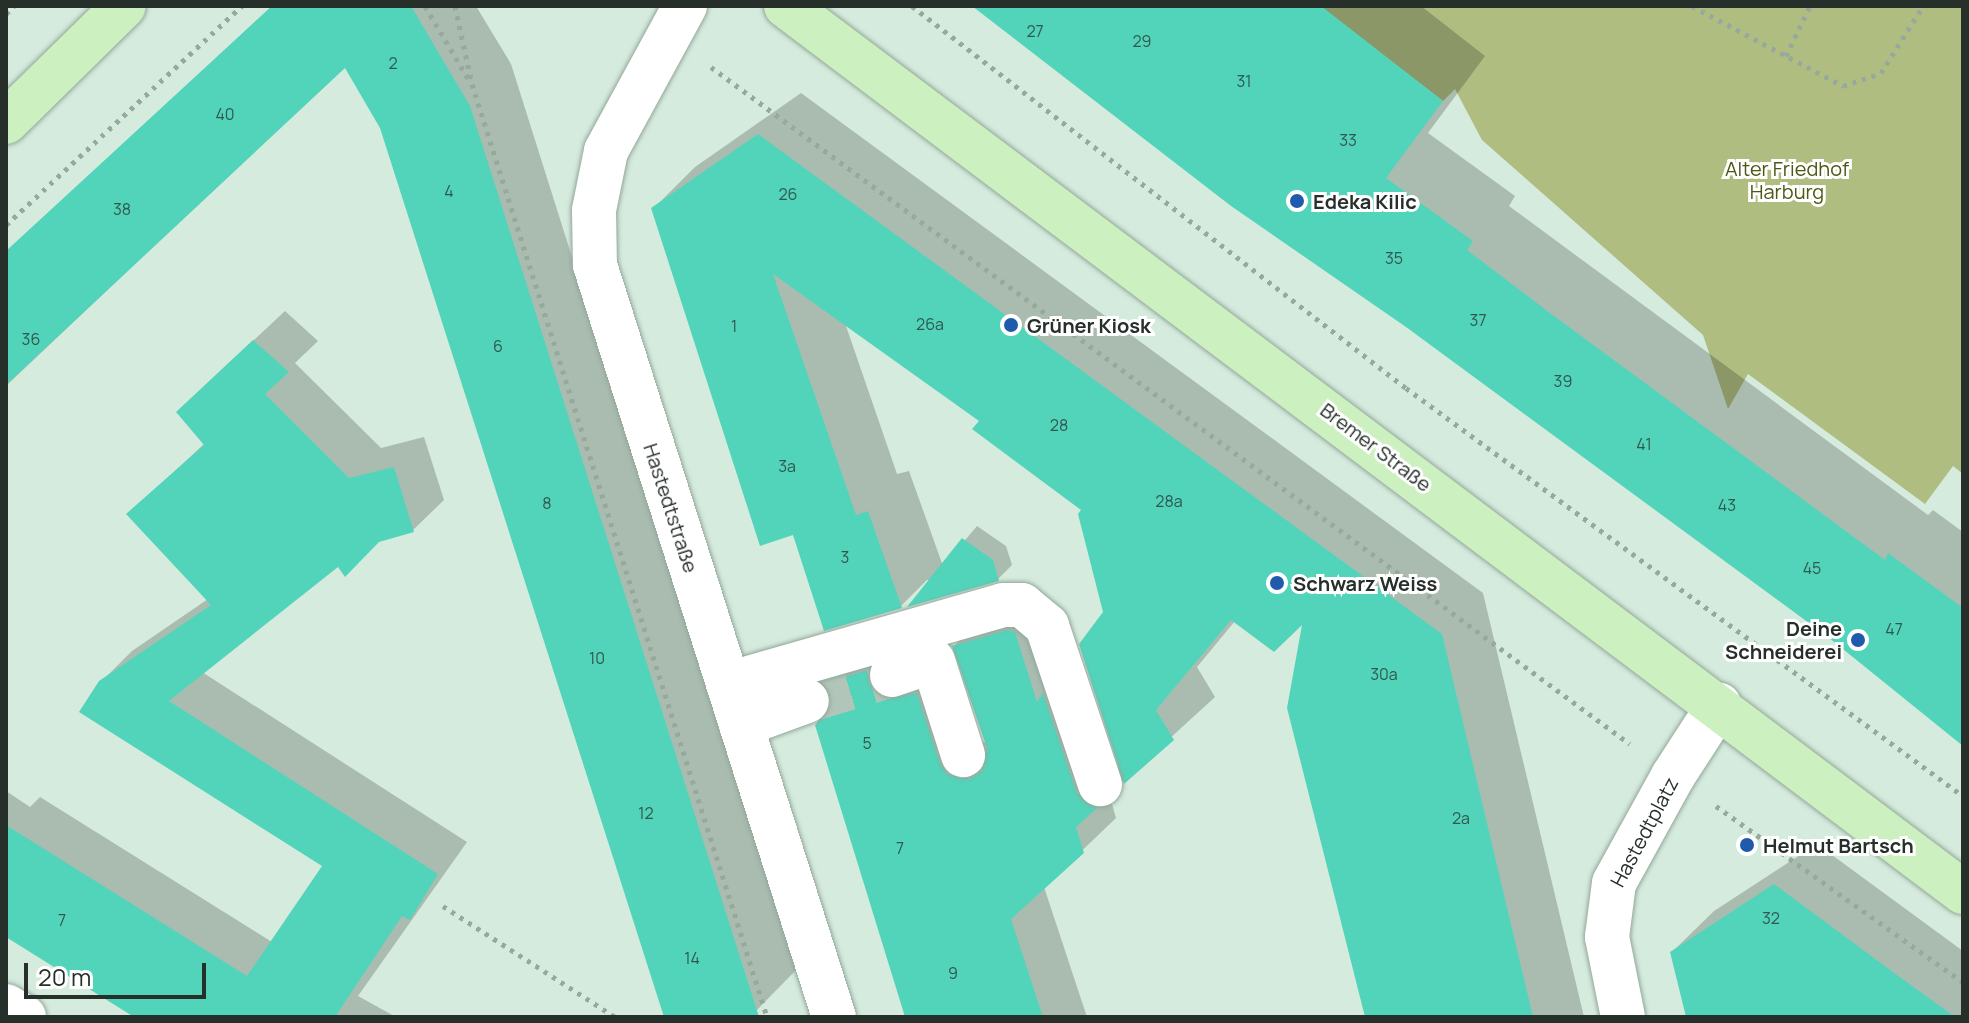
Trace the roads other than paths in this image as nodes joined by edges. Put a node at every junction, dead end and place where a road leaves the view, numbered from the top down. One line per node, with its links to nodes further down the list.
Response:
1 (124, 6): 4 (main road)
2 (786, 6): 8 (main road, Bremer Straße)
3 (676, 20): 6 (street, Hastedtstraße)
4 (6, 122)
5 (892, 675): 10 (street)
6 (728, 684): 9 (street, Hastedtstraße); 11 (street)
7 (807, 701): 9 (street)
8 (1719, 705): 12 (main road, Bremer Straße); 16 (street, Hastedtplatz)
9 (741, 725): 15 (street, Hastedtstraße)
10 (963, 755)
11 (1100, 784)
12 (1963, 892)
13 (6, 1006): 14 (street)
14 (24, 1017)
15 (834, 1017)
16 (1623, 1017)

